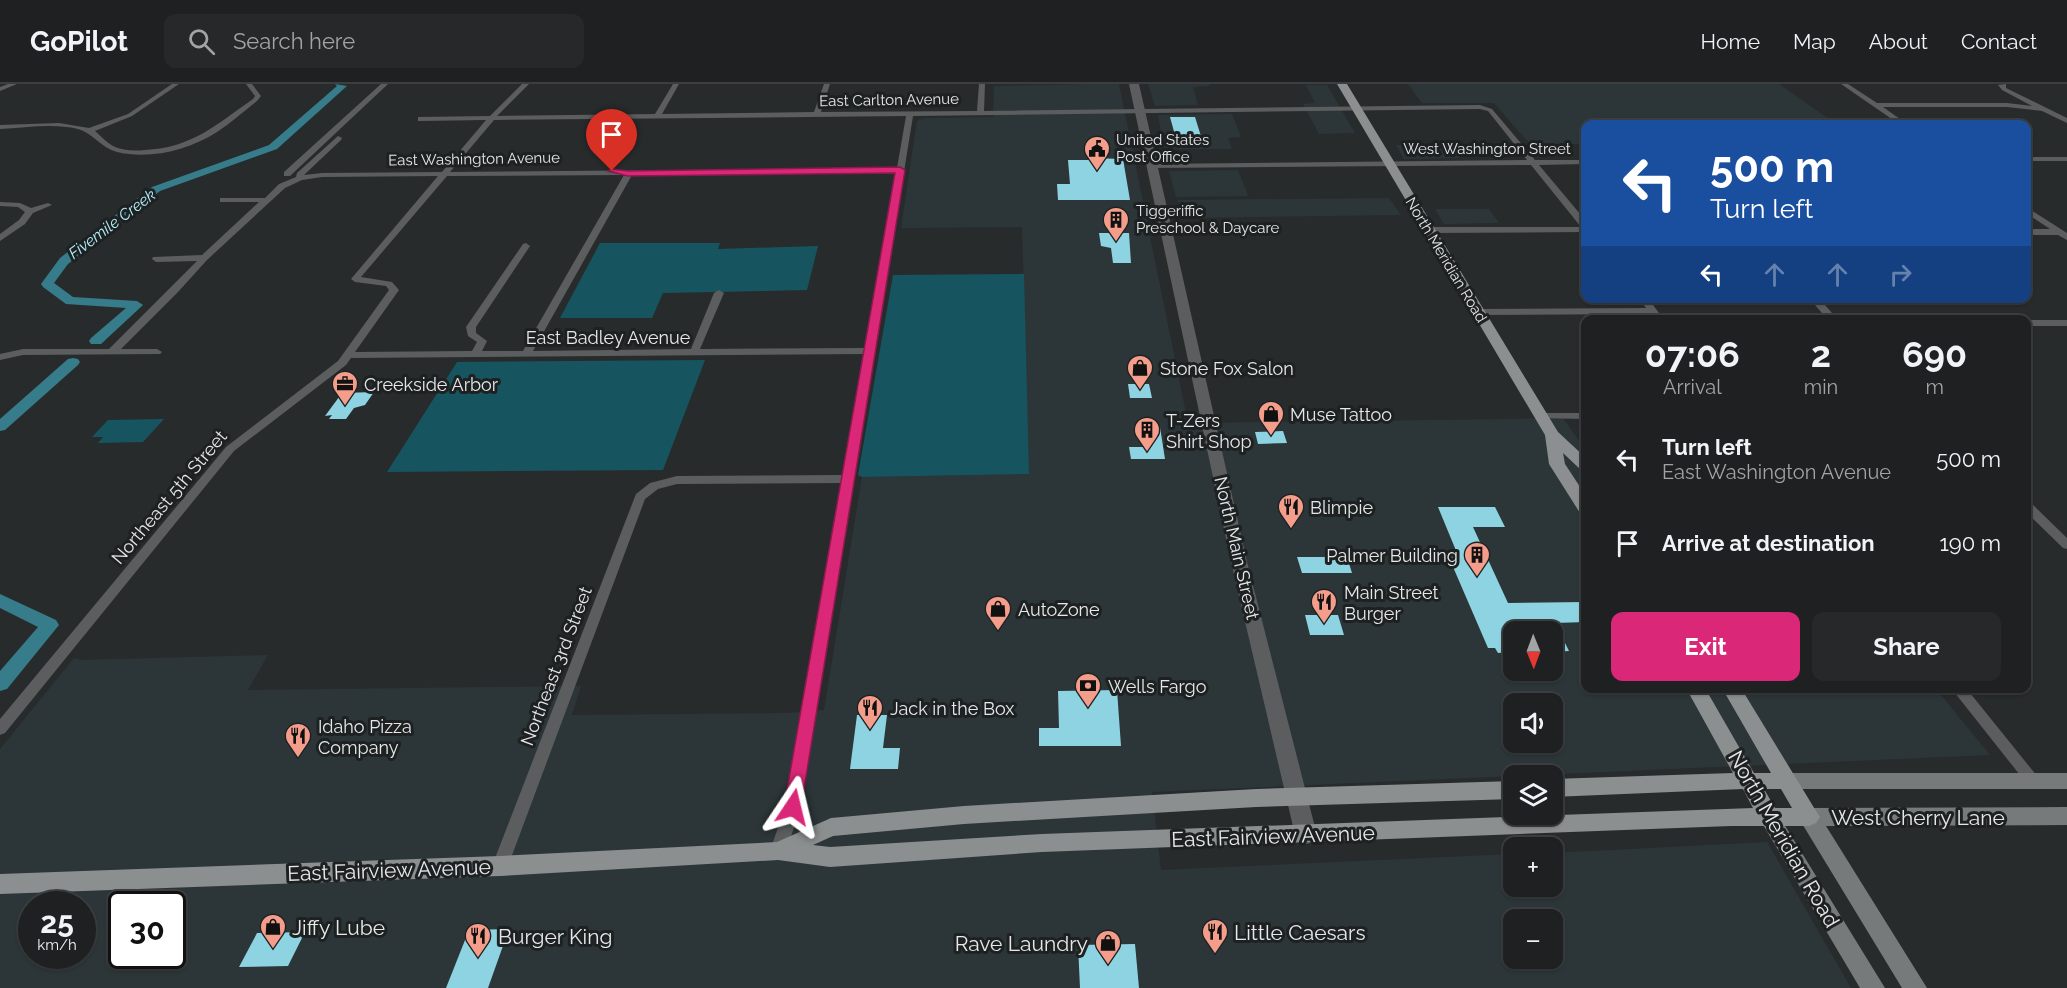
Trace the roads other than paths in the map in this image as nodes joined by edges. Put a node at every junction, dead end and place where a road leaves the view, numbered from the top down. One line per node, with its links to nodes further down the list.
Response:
1 (14, 84): 13 (street)
2 (176, 84): 28 (street)
3 (249, 84): 28 (street)
4 (385, 84): 26 (street)
5 (526, 84): 22 (street, Northeast 5th Street)
6 (676, 84): 21 (street)
7 (827, 84): 20 (street)
8 (982, 84): 18 (street)
9 (1134, 84): 17 (street, North Main Street)
10 (1342, 84): 15 (main road, North Meridian Road)
11 (1844, 84): 14 (street)
12 (2002, 85): 16 (street)
13 (0, 89)
14 (1876, 105): 16 (street); 24 (street)
15 (1356, 108): 17 (street, East Carlton Avenue); 31 (street, East Carlton Avenue); 33 (main road, North Meridian Road)
16 (2041, 109): 25 (street)
17 (1140, 111): 18 (street, East Carlton Avenue); 34 (street, North Main Street)
18 (980, 112): 19 (street, East Carlton Avenue)
19 (910, 113): 20 (street, East Carlton Avenue); 35 (street)
20 (817, 115): 21 (street, East Carlton Avenue)
21 (657, 117): 22 (street, East Carlton Avenue)
22 (492, 118): 23 (street, East Carlton Avenue); 36 (street, Northeast 5th Street)
23 (421, 119)
24 (1897, 120)
25 (2067, 121)
26 (340, 125): 37 (street); 39 (street)
27 (0, 126): 28 (street)
28 (92, 130)
29 (2031, 159): 30 (street)
30 (2067, 159)
31 (1533, 162): 32 (street, West Washington Street); 33 (street, West Washington Street); 46 (street)
32 (1581, 162)
33 (1389, 163): 34 (street); 48 (main road, North Meridian Road)
34 (1152, 166): 90 (street, North Main Street)
35 (900, 170): 38 (street, East Washington Avenue); 64 (street)
36 (444, 173): 38 (street, East Washington Avenue); 39 (street, East Washington Avenue); 70 (street, Northeast 5th Street)
37 (287, 174)
38 (628, 174): 69 (street)
39 (300, 178): 41 (street)
40 (223, 200): 41 (street)
41 (266, 200): 53 (street)
42 (0, 204): 44 (street)
43 (48, 205): 44 (street)
44 (30, 211): 51 (street)
45 (2031, 212): 50 (street)
46 (1581, 222)
47 (1581, 228): 48 (street)
48 (1428, 230): 59 (main road, North Meridian Road)
49 (2031, 232): 50 (street)
50 (2064, 234)
51 (0, 238)
52 (525, 246): 68 (street)
53 (204, 258): 54 (street); 65 (street)
54 (156, 259)
55 (719, 293): 67 (street)
56 (1647, 303): 58 (street)
57 (1818, 303): 61 (street)
58 (1653, 311): 59 (street); 60 (street)
59 (1477, 312): 72 (main road, North Meridian Road)
60 (1656, 315)
61 (1829, 315)
62 (2031, 323): 63 (street)
63 (2067, 323)
64 (870, 351): 67 (street, East Badley Avenue); 76 (street)
65 (112, 352): 66 (street); 71 (street)
66 (157, 352)
67 (694, 353): 69 (street, East Badley Avenue)
68 (477, 354): 69 (street, East Badley Avenue); 70 (street, East Badley Avenue)
69 (526, 354)
70 (347, 355): 83 (street, Northeast 5th Street)
71 (0, 357)
72 (1540, 416): 73 (street); 74 (main road, North Meridian Road)
73 (1581, 416)
74 (1552, 435): 75 (main road, North Meridian Road); 77 (main road, North Meridian Road)
75 (1581, 462)
76 (848, 479): 95 (street); 96 (street, Northeast 3rd Street)
77 (1581, 501)
78 (2031, 511): 79 (street)
79 (2067, 545)
80 (1698, 693): 85 (main road, North Meridian Road)
81 (1734, 693): 87 (main road, North Meridian Road)
82 (1962, 693): 84 (street)
83 (0, 729)
84 (2032, 780): 86 (main road, West Cherry Lane); 87 (main road, West Cherry Lane)
85 (1749, 781): 87 (main road); 88 (main road); 92 (main road, North Meridian Road)
86 (2067, 781)
87 (1788, 782): 93 (main road, North Meridian Road)
88 (1563, 788)
89 (1503, 790): 90 (main road, East Fairview Avenue)
90 (1295, 797): 94 (street, North Main Street); 95 (main road, East Fairview Avenue)
91 (2067, 816): 93 (main road, West Cherry Lane)
92 (1769, 817): 93 (main road, West Cherry Lane); 94 (main road, East Fairview Avenue); 98 (main road, North Meridian Road)
93 (1809, 817): 99 (main road, North Meridian Road)
94 (1306, 835): 95 (main road, East Fairview Avenue)
95 (778, 851): 96 (main road, East Fairview Avenue)
96 (500, 866): 97 (main road, East Fairview Avenue)
97 (0, 884)
98 (1873, 988)
99 (1916, 988)

